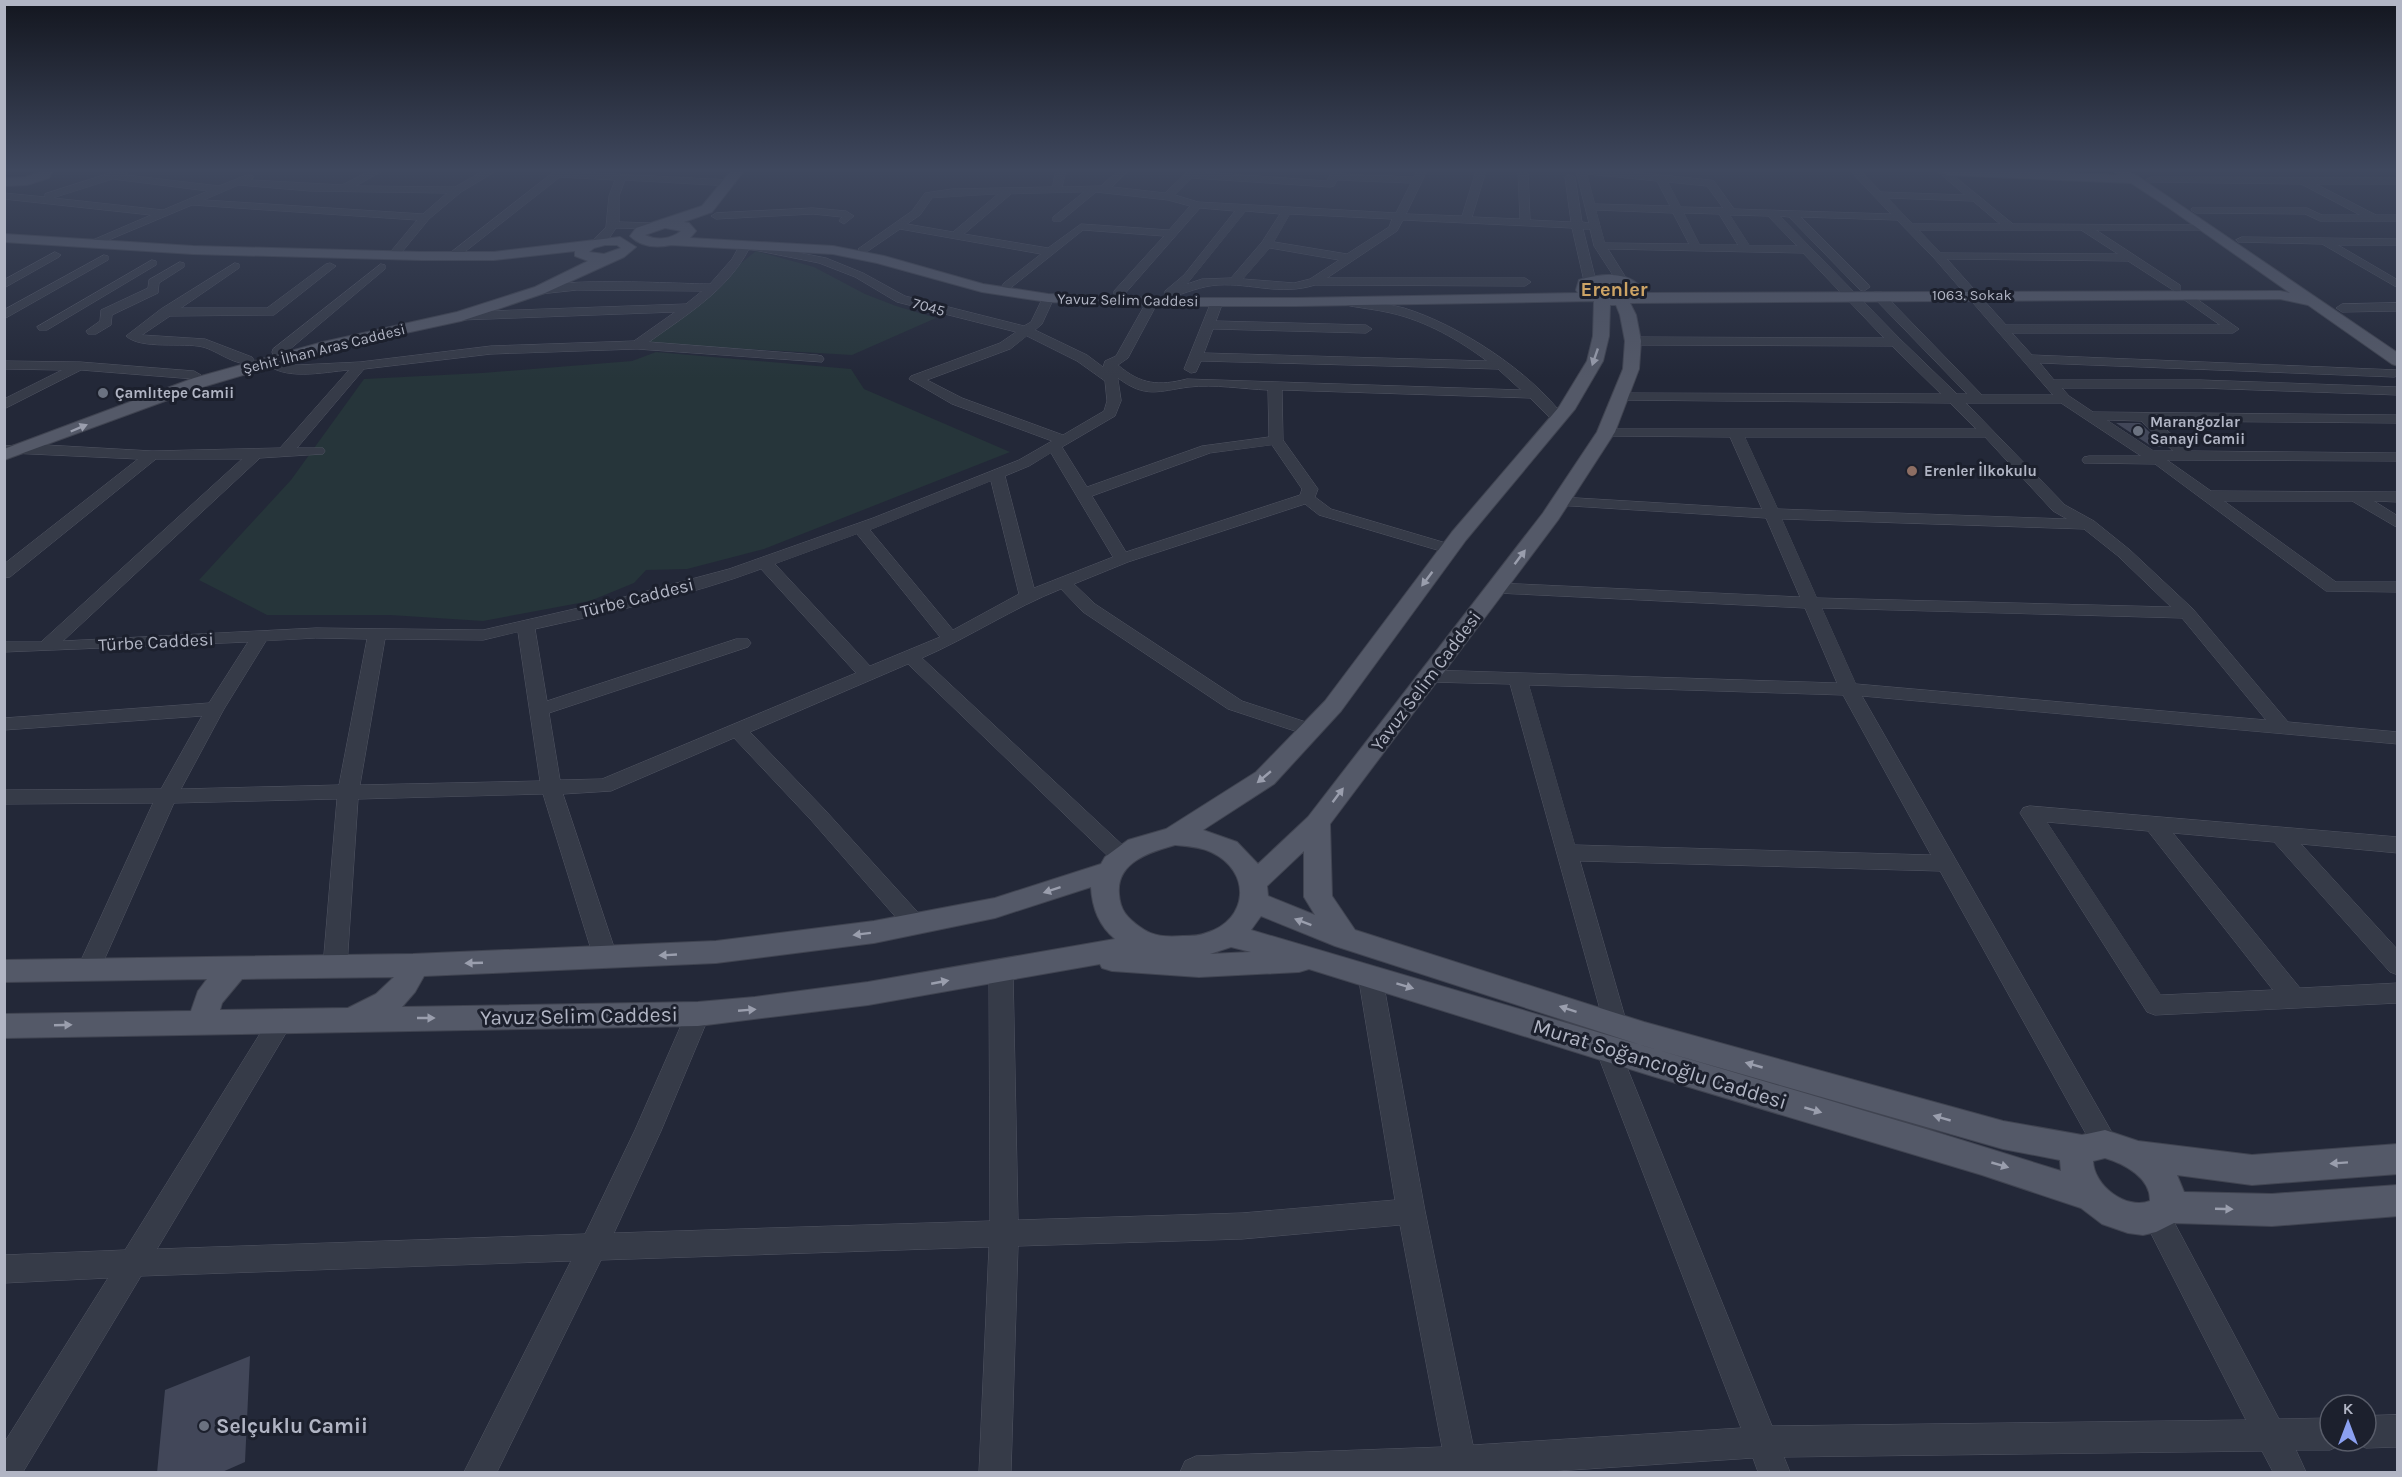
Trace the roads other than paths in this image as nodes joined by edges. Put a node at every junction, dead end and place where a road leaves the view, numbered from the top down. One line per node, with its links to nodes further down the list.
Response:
1 (32, 240): 30 (main road)
2 (102, 240): 30 (street)
3 (406, 240): 44 (street)
4 (474, 240): 45 (street)
5 (607, 240): 41 (street)
6 (623, 240): 41 (main road)
7 (646, 240): 28 (main road)
8 (668, 240): 28 (main road)
9 (749, 240): 37 (main road, Yavuz Selim Caddesi)
10 (878, 240): 37 (street)
11 (978, 240): 42 (street)
12 (1065, 240): 42 (street)
13 (1166, 240): 74 (street)
14 (1218, 240): 75 (street)
15 (1269, 240): 32 (street)
16 (1377, 240): 48 (street)
17 (1579, 240): 62 (street)
18 (1598, 240): 34 (street)
19 (1692, 240): 38 (street)
20 (1742, 240): 39 (street)
21 (1796, 240): 40 (street)
22 (1818, 240): 66 (street)
23 (1921, 240): 46 (street)
24 (2104, 240): 49 (street)
25 (2211, 240): 68 (main road)
26 (2241, 240): 27 (street); 83 (main road)
27 (2324, 241): 29 (street); 64 (street)
28 (663, 242): 31 (main road, Yavuz Selim Caddesi); 41 (main road)
29 (2397, 242)
30 (92, 244): 44 (main road)
31 (717, 244): 33 (main road, Yavuz Selim Caddesi); 41 (main road)
32 (1267, 244): 48 (street); 61 (street)
33 (745, 245): 36 (street, 7045); 50 (street); 77 (main road, Yavuz Selim Caddesi)
34 (1600, 246): 38 (street); 73 (street)
35 (18, 249): 43 (main road); 52 (main road)
36 (762, 249): 50 (street); 92 (street, 7045)
37 (864, 249): 65 (main road, Yavuz Selim Caddesi)
38 (1697, 249): 39 (street)
39 (1747, 250): 40 (street)
40 (1806, 250): 70 (street)
41 (601, 251): 45 (main road); 57 (main road, Şehit İlhan Aras Caddesi); 57 (main road); 69 (main road, Şehit İlhan Aras Caddesi)
42 (1051, 252): 65 (street)
43 (55, 255): 47 (main road); 63 (street)
44 (393, 256): 45 (main road)
45 (453, 256)
46 (1938, 256): 49 (street); 71 (street)
47 (104, 258): 51 (main road); 85 (street)
48 (1350, 258): 59 (street)
49 (2132, 258): 72 (street)
50 (738, 261): 67 (street)
51 (152, 262): 53 (main road); 88 (street)
52 (496, 262): 57 (main road); 58 (main road)
53 (186, 265): 91 (street)
54 (213, 266): 55 (main road)
55 (247, 266): 56 (main road); 84 (street)
56 (330, 266): 58 (main road); 84 (street)
57 (552, 266): 97 (main road, Şehit İlhan Aras Caddesi)
58 (381, 267): 97 (street)
59 (1314, 281): 60 (street); 61 (street)
60 (1525, 282)
61 (1233, 283): 75 (street)
62 (1586, 284): 73 (main road, Yavuz Selim Caddesi); 73 (main road); 75 (main road, Yavuz Selim Caddesi)
63 (4, 285)
64 (2397, 285)
65 (1008, 286): 74 (main road, Yavuz Selim Caddesi)
66 (1864, 287): 70 (main road, 1063. Sokak); 71 (main road, 1063. Sokak)
67 (710, 288): 69 (street); 82 (street)
68 (2284, 289): 72 (main road, 1063. Sokak); 106 (main road); 106 (main road, 1063. Sokak)
69 (540, 290): 86 (main road, Şehit İlhan Aras Caddesi)
70 (1846, 291): 73 (main road, 1063. Sokak); 76 (main road, 1063. Sokak); 94 (street)
71 (1968, 292): 72 (main road, 1063. Sokak); 76 (main road, 1063. Sokak); 90 (street)
72 (2181, 292): 90 (street)
73 (1617, 293): 78 (main road, Yavuz Selim Caddesi); 93 (main road, Yavuz Selim Caddesi); 121 (main road, one-way to 121)
74 (1118, 294): 75 (main road, Yavuz Selim Caddesi)
75 (1169, 294)
76 (1878, 295): 116 (street)
77 (1048, 298): 79 (main road, Yavuz Selim Caddesi); 92 (street)
78 (1345, 301): 80 (main road, Yavuz Selim Caddesi); 103 (street)
79 (1152, 302): 80 (main road, Yavuz Selim Caddesi); 107 (street)
80 (1217, 302): 87 (street)
81 (2397, 307): 83 (street)
82 (687, 308): 86 (street); 95 (street)
83 (2342, 308): 96 (main road)
84 (165, 312): 101 (street)
85 (4, 315)
86 (461, 316): 97 (main road, Şehit İlhan Aras Caddesi)
87 (1208, 325): 89 (street); 98 (street)
88 (43, 327)
89 (1366, 329)
90 (2002, 329): 100 (street)
91 (92, 331)
92 (1028, 332): 107 (street, 7045); 128 (street)
93 (1633, 341): 94 (street); 114 (main road, Yavuz Selim Caddesi)
94 (1895, 342): 115 (street)
95 (637, 345): 99 (street); 105 (street)
96 (2397, 346)
97 (274, 356): 101 (main road, Şehit İlhan Aras Caddesi); 105 (street); 129 (main road, Şehit İlhan Aras Caddesi, one-way to 97)
98 (1195, 357): 103 (street); 109 (street)
99 (817, 359)
100 (2029, 359): 106 (street); 110 (street)
101 (247, 360): 108 (main road, Şehit İlhan Aras Caddesi)
102 (4, 365): 104 (street)
103 (1501, 365): 113 (street)
104 (80, 366): 108 (street); 118 (street)
105 (360, 366): 132 (street)
106 (2396, 370)
107 (1110, 371): 109 (street, 7045); 128 (street, Türbe Caddesi)
108 (194, 375): 126 (main road, Şehit İlhan Aras Caddesi)
109 (1187, 383): 111 (street, 7045)
110 (2051, 384): 112 (street); 117 (street)
111 (1275, 387): 113 (street, 7045); 127 (street)
112 (2397, 391)
113 (1534, 394): 121 (street)
114 (1620, 397): 115 (street); 123 (main road, Yavuz Selim Caddesi)
115 (1953, 398): 116 (street); 125 (street)
116 (1979, 399): 117 (street)
117 (2064, 399): 119 (street)
118 (4, 405)
119 (2094, 416): 120 (street); 138 (street)
120 (2144, 416): 122 (street); 136 (street)
121 (1558, 418): 151 (main road)
122 (2397, 419)
123 (1606, 432): 124 (street); 146 (main road, Yavuz Selim Caddesi)
124 (1736, 433): 125 (street); 147 (street)
125 (1989, 433): 149 (street)
126 (4, 440)
127 (1276, 440): 141 (street); 145 (street)
128 (1059, 443): 140 (street, Türbe Caddesi); 141 (street)
129 (28, 448): 130 (street); 134 (main road, Şehit İlhan Aras Caddesi); 135 (street)
130 (4, 450)
131 (318, 451): 132 (street)
132 (285, 452): 133 (street)
133 (256, 454): 135 (street); 167 (street)
134 (4, 455)
135 (152, 455): 154 (street)
136 (2186, 455): 137 (street); 138 (street)
137 (2397, 457)
138 (2154, 458): 139 (street); 142 (street)
139 (2089, 460)
140 (997, 474): 150 (street, Türbe Caddesi); 158 (street)
141 (1082, 494): 152 (street)
142 (2208, 496): 143 (street); 156 (street)
143 (2355, 497): 144 (street); 148 (street)
144 (2397, 497)
145 (1307, 498): 151 (street); 152 (street)
146 (1560, 502): 147 (street); 157 (main road, Yavuz Selim Caddesi, one-way to 146)
147 (1772, 514): 149 (street); 159 (street)
148 (2397, 523)
149 (2088, 524): 160 (street)
150 (860, 528): 153 (street, Türbe Caddesi); 164 (street)
151 (1450, 549): 178 (main road, one-way to 178)
152 (1122, 559): 155 (street)
153 (764, 562): 161 (street, Türbe Caddesi); 169 (street)
154 (7, 569)
155 (1063, 582): 158 (street); 178 (street)
156 (2397, 587)
157 (1497, 588): 159 (street); 170 (main road, Yavuz Selim Caddesi)
158 (1028, 596): 164 (street)
159 (1811, 603): 160 (street); 172 (street)
160 (2187, 613): 176 (street)
161 (526, 626): 162 (street, Türbe Caddesi); 174 (street)
162 (377, 634): 163 (street, Türbe Caddesi); 181 (street)
163 (260, 638): 167 (street, Türbe Caddesi); 173 (street)
164 (951, 639): 168 (street)
165 (742, 643): 174 (street)
166 (4, 647): 167 (street, Türbe Caddesi)
167 (46, 647)
168 (910, 656): 169 (street); 191 (street)
169 (867, 674): 177 (street)
170 (1429, 676): 171 (street); 184 (main road, Yavuz Selim Caddesi, one-way to 170)
171 (1518, 679): 172 (street); 189 (street)
172 (1849, 689): 176 (street); 190 (street)
173 (215, 709): 175 (street); 182 (street)
174 (539, 710): 180 (street)
175 (4, 724)
176 (2282, 727): 179 (street)
177 (737, 730): 180 (street); 193 (street)
178 (1311, 730): 187 (main road, one-way to 187)
179 (2397, 738)
180 (551, 788): 181 (street); 198 (street)
181 (348, 792): 182 (street); 201 (street)
182 (167, 796): 183 (street); 204 (street)
183 (4, 797)
184 (1317, 823): 192 (main road, Yavuz Selim Caddesi); 195 (main road)
185 (2154, 824): 186 (street); 209 (street); 209 (street)
186 (2279, 834): 188 (street); 202 (street)
187 (1175, 836): 191 (main road); 192 (main road)
188 (2397, 845)
189 (1567, 853): 190 (street); 215 (street)
190 (1947, 863): 216 (street)
191 (1114, 864): 193 (main road, one-way to 193); 196 (main road)
192 (1254, 893): 194 (main road); 195 (main road, Murat Soğancıoğlu Caddesi, one-way to 192)
193 (915, 924): 198 (main road, one-way to 198)
194 (1228, 935): 196 (main road); 199 (main road, Murat Soğancıoğlu Caddesi)
195 (1345, 938): 215 (main road, Murat Soğancıoğlu Caddesi, one-way to 195)
196 (1148, 944): 197 (main road, Yavuz Selim Caddesi)
197 (1074, 957): 199 (main road); 206 (main road, Yavuz Selim Caddesi)
198 (606, 959): 200 (main road, one-way to 200)
199 (1321, 960): 207 (main road, Murat Soğancıoğlu Caddesi)
200 (413, 965): 201 (main road); 211 (main road)
201 (335, 966): 203 (main road)
202 (2397, 966)
203 (234, 968): 204 (main road); 212 (main road)
204 (89, 969): 205 (main road)
205 (4, 971)
206 (1001, 971): 210 (main road, Yavuz Selim Caddesi, one-way to 206); 223 (street)
207 (1370, 975): 215 (main road, Murat Soğancıoğlu Caddesi, one-way to 215); 221 (street)
208 (2397, 993): 209 (street)
209 (2294, 998)
210 (698, 1014): 211 (main road, Yavuz Selim Caddesi, one-way to 210); 224 (street)
211 (350, 1018): 213 (main road, Yavuz Selim Caddesi)
212 (203, 1021): 213 (main road, Yavuz Selim Caddesi); 214 (main road, Yavuz Selim Caddesi, one-way to 212)
213 (280, 1023): 225 (street)
214 (4, 1026)
215 (1611, 1037): 216 (main road, Murat Soğancıoğlu Caddesi, one-way to 215); 219 (main road, Murat Soğancıoğlu Caddesi, one-way to 219); 231 (street)
216 (2093, 1147): 217 (main road); 219 (main road)
217 (2136, 1155): 218 (main road, one-way to 217); 222 (main road)
218 (2397, 1159)
219 (2091, 1196): 222 (main road)
220 (2397, 1200): 222 (main road, one-way to 220)
221 (1411, 1211): 223 (street); 232 (street)
222 (2161, 1211): 230 (street)
223 (1004, 1234): 224 (street); 235 (street)
224 (593, 1249): 225 (street); 234 (street)
225 (134, 1263): 226 (street); 233 (street)
226 (4, 1269)
227 (2397, 1431): 228 (street)
228 (2378, 1432)
229 (2318, 1434): 230 (street)
230 (2272, 1436): 231 (street); 238 (street)
231 (1762, 1442): 232 (street); 237 (street)
232 (1462, 1467): 236 (street)
233 (5, 1473)
234 (480, 1473)
235 (995, 1473)
236 (1196, 1473)
237 (1774, 1473)
238 (2290, 1473)

